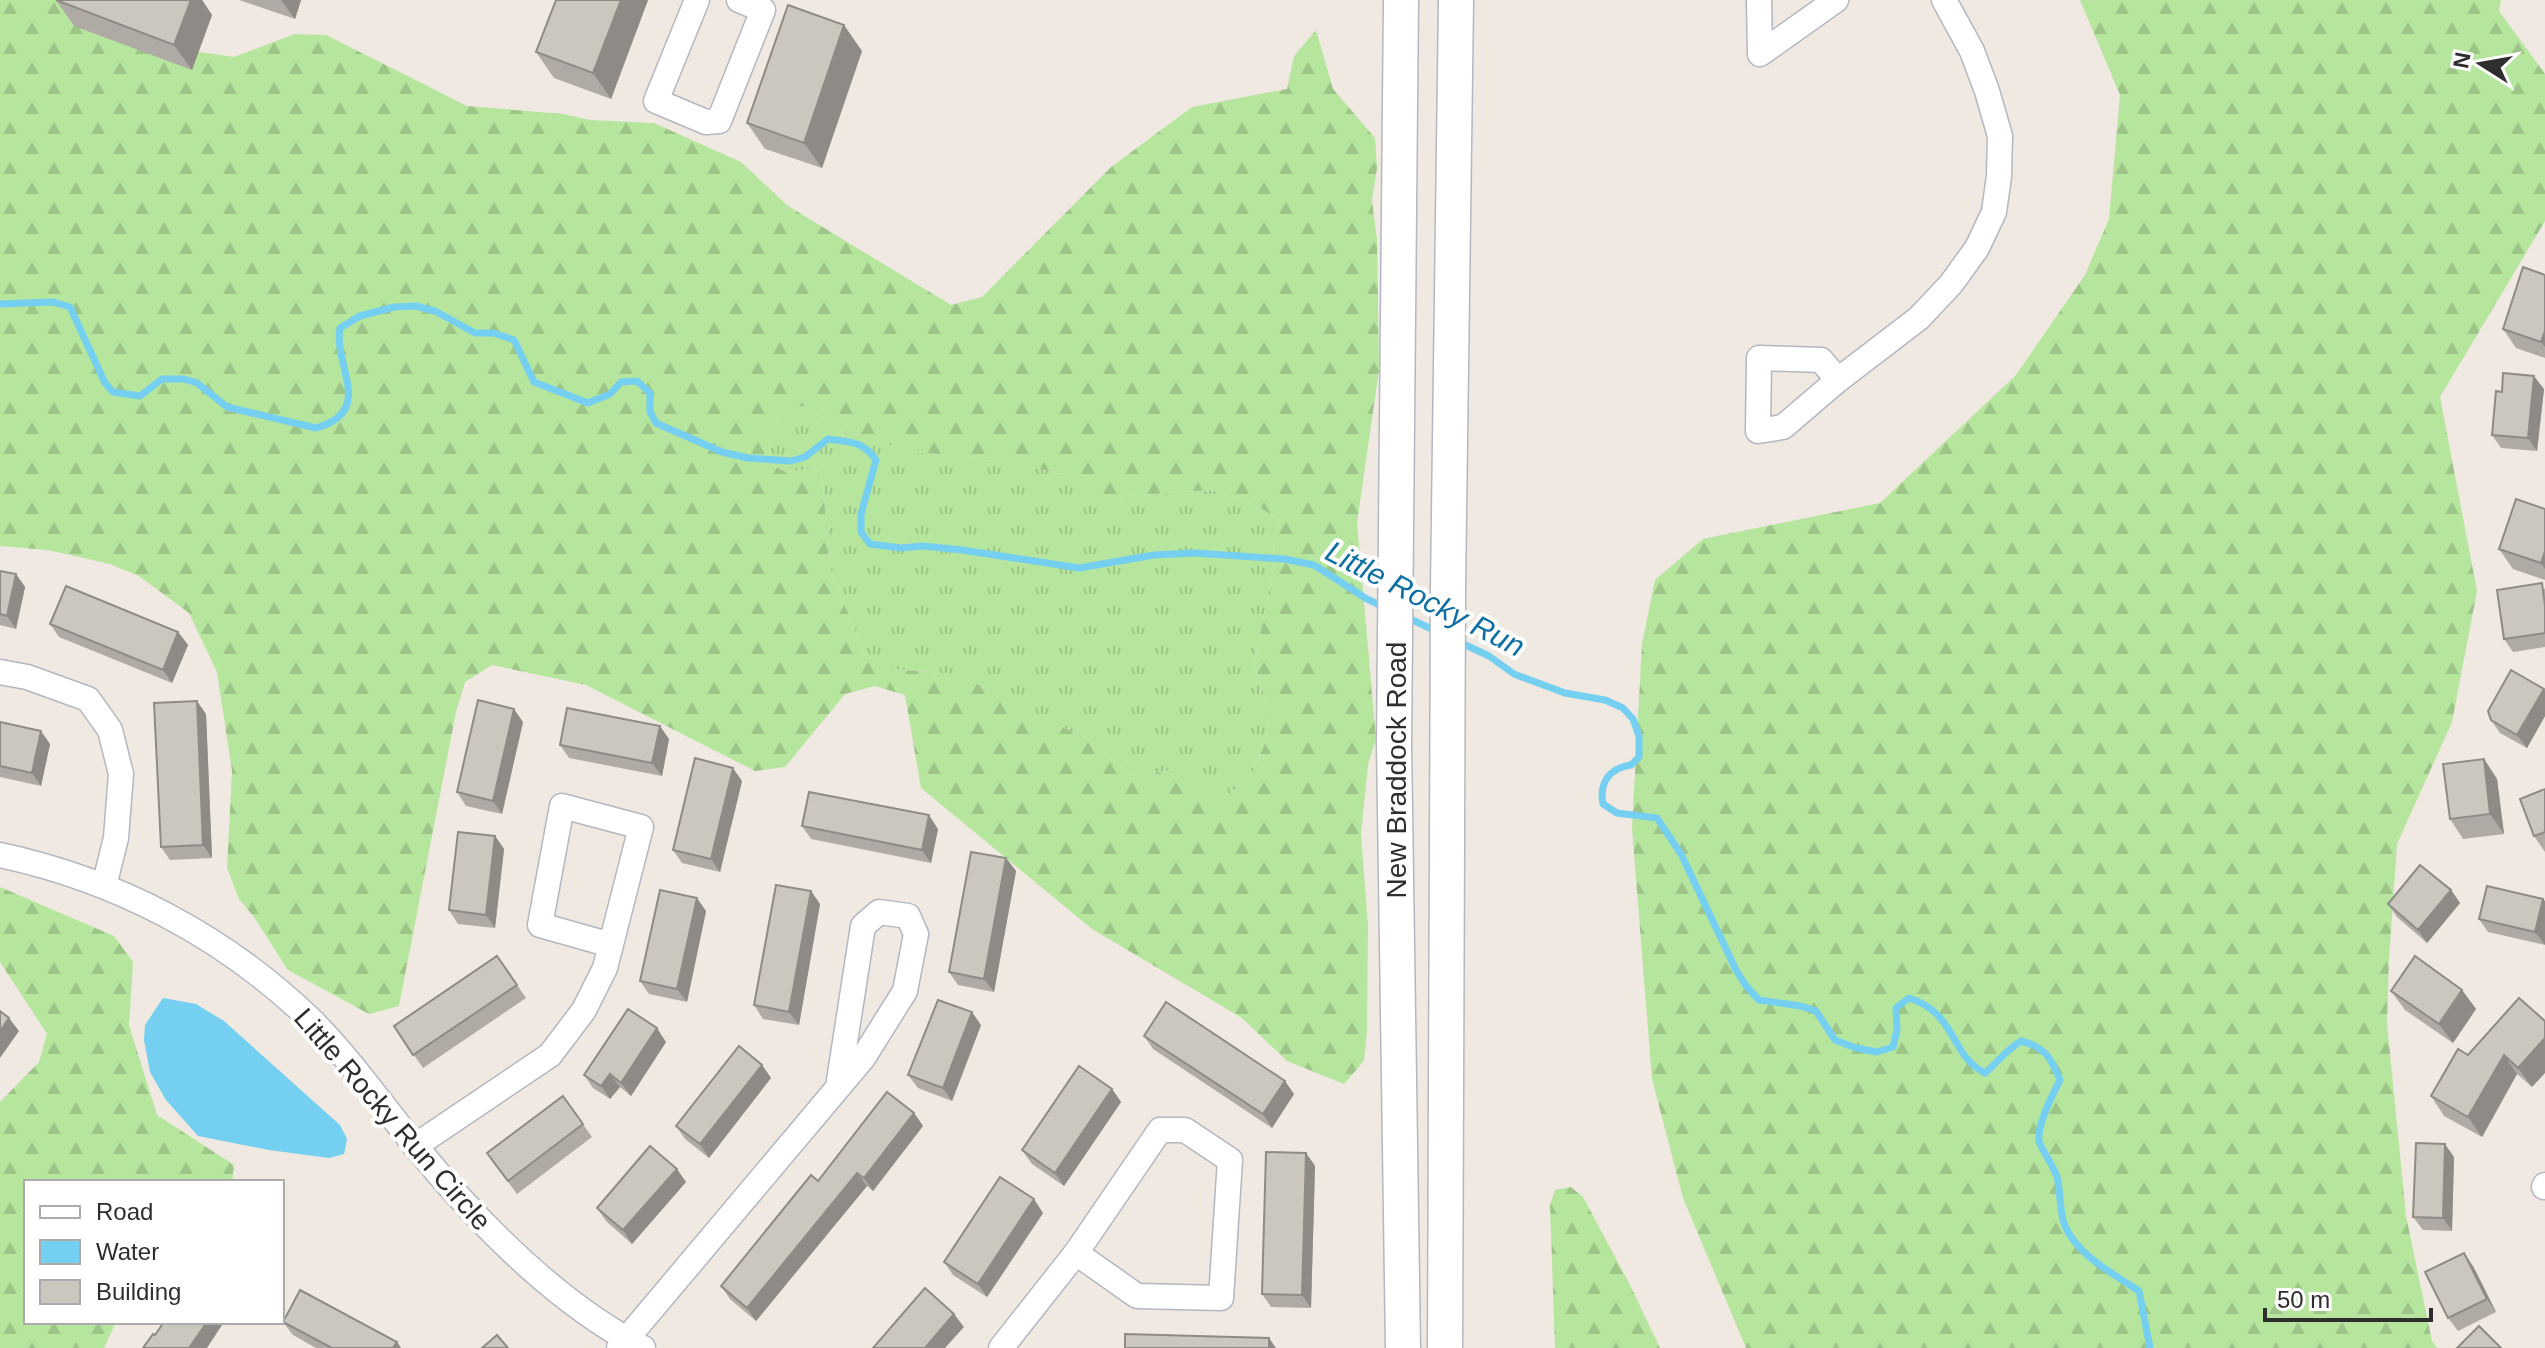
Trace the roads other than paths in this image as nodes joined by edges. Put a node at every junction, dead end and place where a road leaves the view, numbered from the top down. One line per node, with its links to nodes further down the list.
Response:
1 (697, 0): 2 (street)
2 (739, 0)
3 (1401, 0): 18 (main road, New Braddock Road)
4 (1456, 0): 19 (main road, New Braddock Road)
5 (1759, 0): 6 (street)
6 (1836, 0)
7 (1944, 0): 8 (street)
8 (1838, 380)
9 (0, 672): 11 (street)
10 (0, 855): 11 (street, Little Rocky Run Circle)
11 (104, 886): 14 (street, Little Rocky Run Circle)
12 (611, 945): 12 (street); 14 (street)
13 (838, 1087): 13 (street); 16 (street)
14 (415, 1146): 16 (street, Little Rocky Run Circle)
15 (1076, 1253): 15 (street); 17 (street)
16 (629, 1345)
17 (1001, 1348)
18 (1403, 1348)
19 (1445, 1348)

